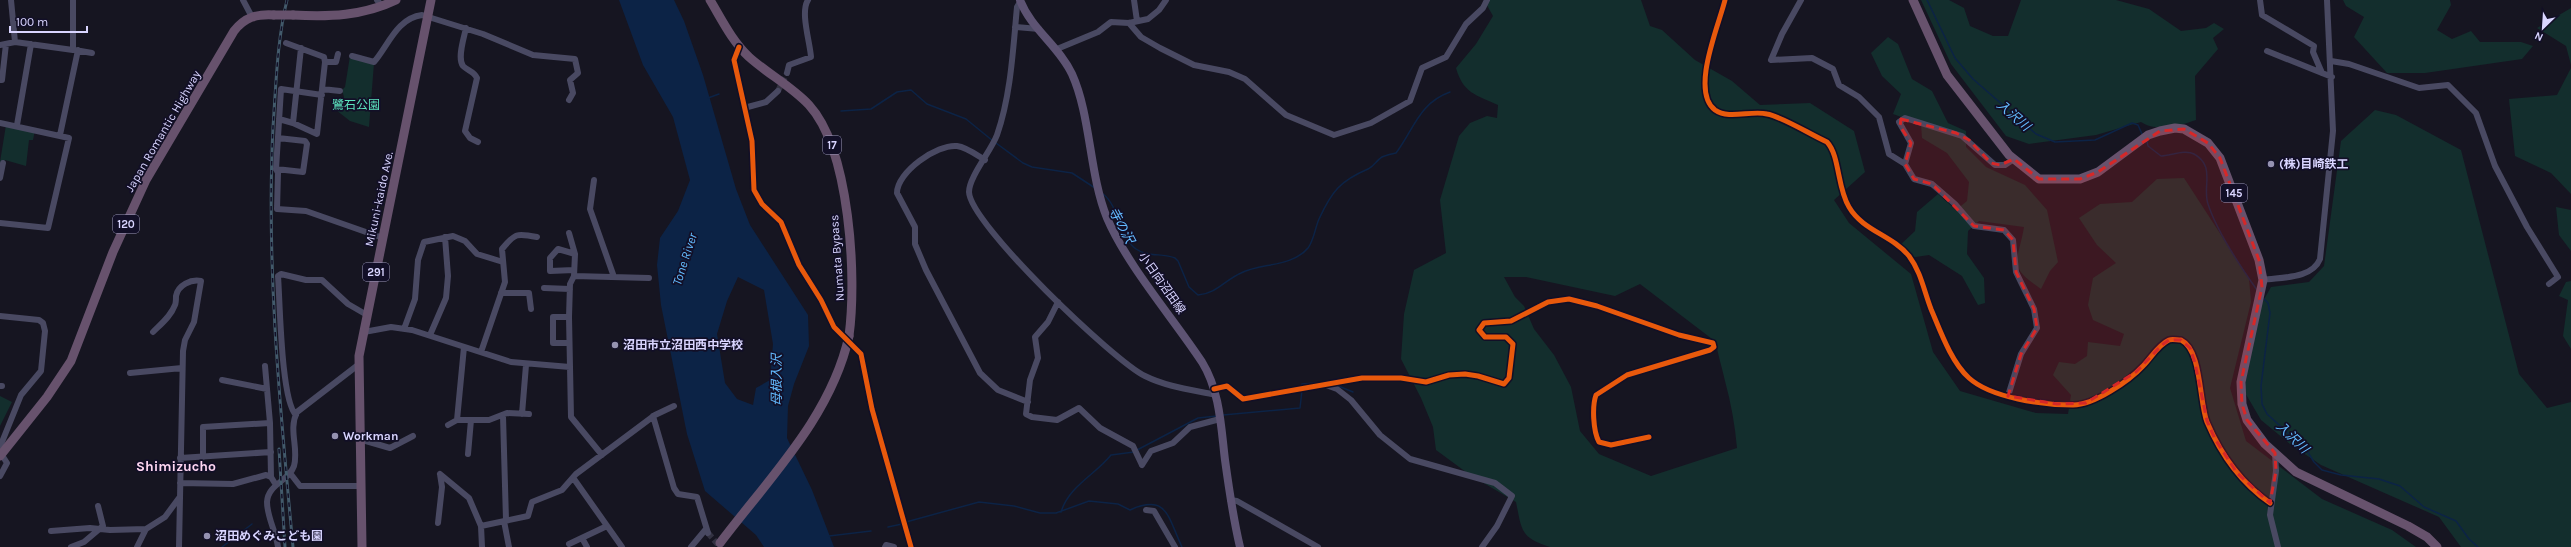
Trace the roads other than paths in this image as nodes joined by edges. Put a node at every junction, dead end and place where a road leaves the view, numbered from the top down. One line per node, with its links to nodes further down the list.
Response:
1 (11, 0): 25 (street)
2 (73, 0): 32 (street)
3 (243, 0): 19 (street)
4 (396, 0): 17 (highway)
5 (431, 0): 18 (highway, Mikuni-kaido Ave. / 291)
6 (710, 0): 29 (highway, Numata Bypass / 17)
7 (808, 0): 39 (street)
8 (1134, 0): 20 (street)
9 (1166, 0): 20 (street)
10 (1487, 0): 21 (street)
11 (1725, 0): 100 (street)
12 (1801, 0): 59 (street)
13 (1913, 0): 56 (highway, 145)
14 (2260, 0): 40 (street)
15 (2327, 0): 37 (street)
16 (1020, 1): 22 (street); 24 (main road, 小日向沼田線)
17 (379, 3): 19 (highway, bridge)
18 (428, 16): 23 (street); 36 (street); 67 (highway, Mikuni-kaido Ave. / 291)
19 (252, 17): 116 (highway, Japan Romantic Highway / 120)
20 (1137, 21): 21 (street)
21 (1129, 23): 31 (street)
22 (1015, 27): 24 (street); 57 (street)
23 (466, 28): 47 (street); 55 (street)
24 (1039, 29): 31 (main road, 小日向沼田線)
25 (15, 42): 27 (street); 28 (street)
26 (286, 43): 30 (street)
27 (30, 44): 32 (street); 52 (street)
28 (3, 45): 42 (street)
29 (740, 47): 48 (street); 144 (highway, Numata Bypass / 17, bridge)
30 (301, 48): 38 (street); 43 (street)
31 (1057, 49): 99 (main road, 小日向沼田線)
32 (76, 50): 34 (street); 53 (street)
33 (2267, 51): 40 (street)
34 (92, 53)
35 (338, 54): 38 (street)
36 (352, 56)
37 (2331, 61): 41 (street); 74 (street)
38 (325, 62): 45 (street)
39 (786, 72)
40 (2322, 73): 41 (street)
41 (2332, 77): 73 (street)
42 (0, 80)
43 (297, 91): 45 (street); 49 (street); 51 (street)
44 (340, 91): 45 (street)
45 (322, 92): 51 (street)
46 (778, 92): 48 (street)
47 (569, 100)
48 (744, 108): 157 (street)
49 (279, 119): 51 (street); 54 (street)
50 (0, 123): 52 (street)
51 (293, 123)
52 (17, 125): 53 (street)
53 (60, 135): 63 (street)
54 (278, 138): 60 (street); 60 (street)
55 (478, 142)
56 (2014, 159): 59 (street); 73 (highway, 145)
57 (985, 160): 78 (street); 101 (street)
58 (3, 163): 61 (street)
59 (1905, 164): 100 (street)
60 (276, 169): 67 (street)
61 (0, 178)
62 (594, 180): 71 (street)
63 (0, 223)
64 (569, 232): 68 (street)
65 (445, 237): 69 (street); 83 (street); 86 (street)
66 (537, 237): 69 (street)
67 (383, 238): 80 (highway, Mikuni-kaido Ave. / 291)
68 (575, 254): 70 (street); 70 (street)
69 (504, 262): 77 (street)
70 (574, 273): 71 (street); 76 (street)
71 (614, 277): 72 (street)
72 (649, 278)
73 (2263, 280): 118 (highway, 145)
74 (2549, 284)
75 (544, 288): 76 (street)
76 (570, 289): 82 (street)
77 (501, 293): 79 (street); 89 (street)
78 (1058, 302): 99 (street); 101 (street)
79 (531, 308)
80 (367, 315): 85 (highway, Mikuni-kaido Ave. / 291); 105 (street)
81 (0, 316): 116 (street)
82 (569, 317): 87 (street); 87 (street)
83 (404, 329): 85 (street); 86 (street)
84 (153, 332): 94 (street)
85 (364, 332): 90 (highway, Mikuni-kaido Ave. / 291)
86 (430, 335): 88 (street)
87 (569, 343): 93 (street)
88 (464, 347): 89 (street); 108 (street)
89 (481, 352): 91 (street)
90 (358, 365): 105 (street); 114 (highway, Mikuni-kaido Ave. / 291)
91 (526, 365): 93 (street); 103 (street)
92 (264, 366): 98 (street)
93 (570, 367): 120 (street)
94 (182, 368): 95 (street); 122 (street)
95 (130, 373)
96 (222, 380): 98 (street)
97 (1326, 385): 99 (street); 115 (street); 161 (street)
98 (267, 389): 111 (street)
99 (1215, 392): 110 (main road, 小日向沼田線)
100 (2008, 396): 132 (street)
101 (1028, 402): 110 (street)
102 (674, 406): 107 (street)
103 (522, 414): 104 (street); 106 (street)
104 (529, 414)
105 (296, 415): 123 (street)
106 (503, 416): 109 (street); 135 (street)
107 (653, 416): 120 (street); 154 (street)
108 (457, 420): 109 (street); 112 (street)
109 (471, 420): 119 (street)
110 (1220, 420): 131 (main road, 小日向沼田線)
111 (270, 423): 117 (street); 121 (street)
112 (448, 425)
113 (413, 436): 114 (street)
114 (359, 438): 129 (highway, Mikuni-kaido Ave. / 291)
115 (1649, 438)
116 (0, 452): 124 (street)
117 (271, 452): 121 (street); 125 (street)
118 (2275, 453): 132 (street); 163 (highway, 145)
119 (468, 454)
120 (602, 455): 126 (street)
121 (203, 457): 122 (street)
122 (180, 458): 127 (street)
123 (290, 473): 128 (street); 129 (street)
124 (0, 476)
125 (271, 477): 127 (street); 128 (street)
126 (574, 479): 135 (street); 138 (street)
127 (180, 483): 130 (street)
128 (276, 485): 148 (street)
129 (360, 486): 149 (highway, Mikuni-kaido Ave. / 291)
130 (180, 498): 140 (street); 147 (street)
131 (1230, 500): 159 (main road, 小日向沼田線); 160 (street)
132 (2270, 503): 162 (street)
133 (98, 506): 139 (street)
134 (1146, 510): 158 (street)
135 (505, 521): 137 (street); 151 (street)
136 (438, 523): 137 (street)
137 (481, 526): 150 (street)
138 (608, 526): 142 (street); 153 (street)
139 (101, 529): 140 (street); 141 (street); 145 (street)
140 (146, 529): 146 (street)
141 (51, 531)
142 (582, 538): 143 (street); 152 (street)
143 (569, 544)
144 (719, 545)
145 (71, 547)
146 (137, 547)
147 (178, 547)
148 (278, 547)
149 (362, 547)
150 (482, 547)
151 (509, 547)
152 (586, 547)
153 (622, 547)
154 (691, 547)
155 (885, 547): 156 (street)
156 (894, 547)
157 (911, 547)
158 (1175, 547)
159 (1240, 547)
160 (1318, 547)
161 (1482, 547)
162 (2278, 547)
163 (2437, 547)

